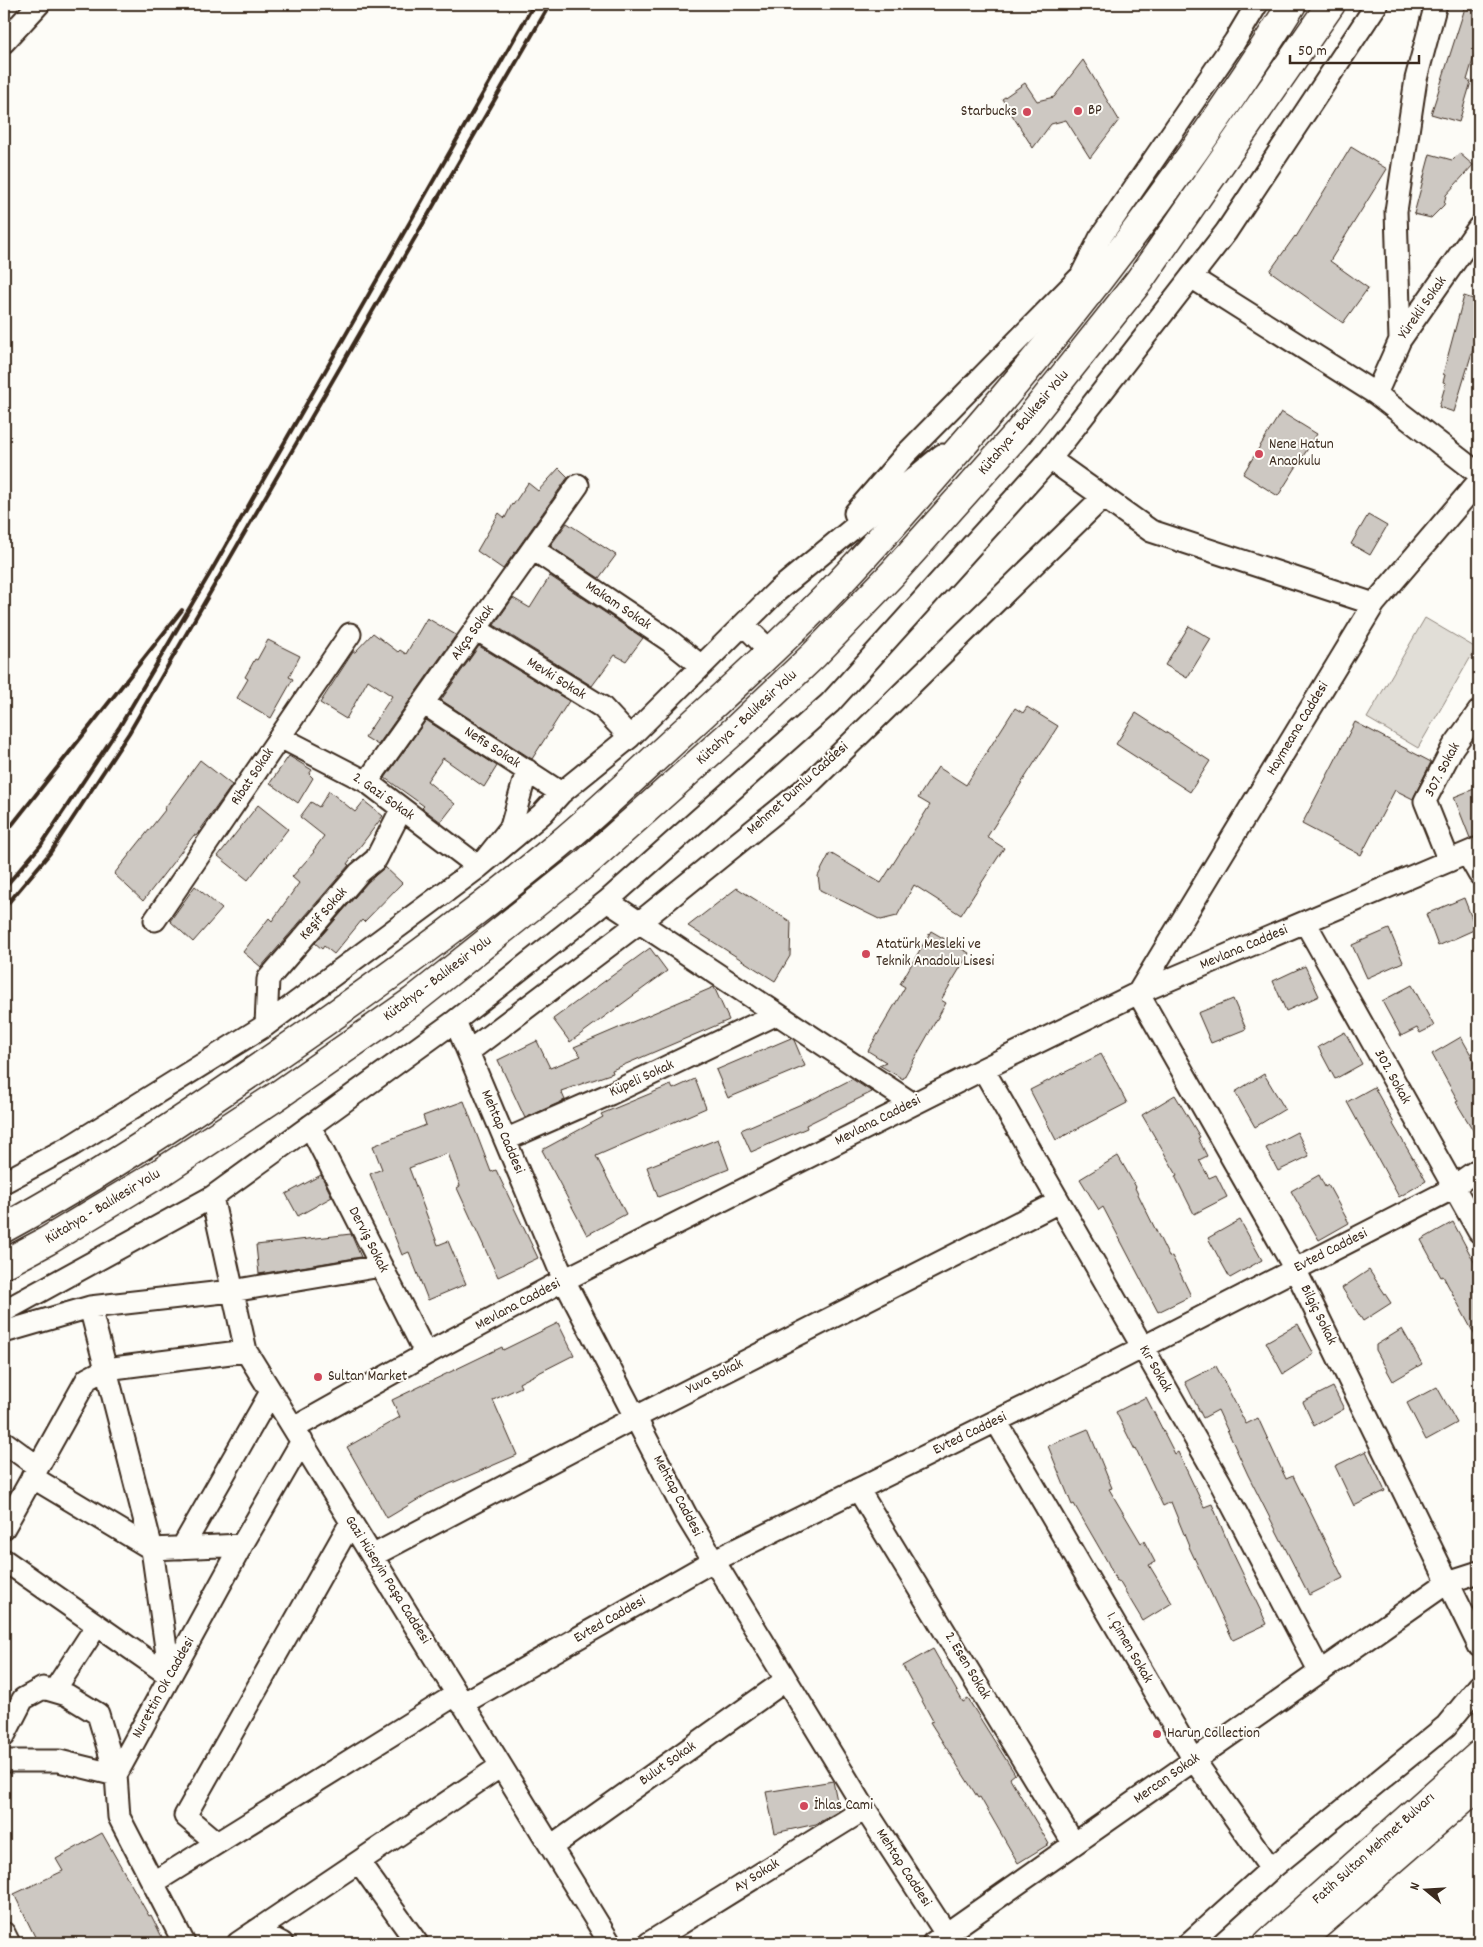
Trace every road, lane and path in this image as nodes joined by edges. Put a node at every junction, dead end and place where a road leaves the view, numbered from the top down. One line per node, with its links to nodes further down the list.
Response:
1 (38, 4): 7 (street)
2 (1257, 4): 19 (street)
3 (1292, 4): 12 (main road, Kütahya - Balıkesir Yolu)
4 (1331, 4): 57 (main road, Kütahya - Balıkesir Yolu)
5 (1378, 4): 9 (street)
6 (1436, 4): 10 (street)
7 (4, 42)
8 (1479, 227): 10 (street, Yürekli Sokak)
9 (1191, 277): 11 (street); 13 (street)
10 (1400, 340): 11 (street, Yürekli Sokak)
11 (1376, 394): 14 (street)
12 (988, 417): 19 (street); 24 (main road, Kütahya - Balıkesir Yolu)
13 (1050, 459): 17 (street); 37 (street)
14 (1479, 474)
15 (1479, 481): 20 (street, Haymeana Caddesi)
16 (578, 485): 18 (street, Akça Sokak)
17 (1103, 498): 20 (street); 39 (street, Mehmet Dumlu Caddesi)
18 (533, 549): 22 (street, Akça Sokak); 25 (street, Makam Sokak)
19 (814, 560): 21 (street)
20 (1374, 604): 41 (street, Haymeana Caddesi)
21 (744, 625): 24 (street); 25 (street)
22 (476, 629): 26 (street, Akça Sokak); 29 (street, Mevki Sokak)
23 (350, 634): 28 (street, Ribat Sokak)
24 (770, 651): 55 (main road, Kütahya - Balıkesir Yolu)
25 (701, 666): 29 (street)
26 (423, 703): 30 (street, Nefis Sokak); 31 (street, Akça Sokak)
27 (1479, 711): 34 (street, 307. Sokak)
28 (280, 737): 31 (street, 2. Gazi Sokak); 38 (street, Ribat Sokak)
29 (630, 738): 32 (street)
30 (527, 770): 32 (street, Nefis Sokak); 35 (street)
31 (367, 782): 33 (street, 2. Gazi Sokak)
32 (561, 793): 35 (street)
33 (402, 810): 35 (street, 2. Gazi Sokak); 44 (street, Keşif Sokak)
34 (1465, 854): 36 (street); 40 (street, Mevlana Caddesi)
35 (479, 867): 44 (street)
36 (1479, 874)
37 (607, 901): 39 (street); 43 (street)
38 (155, 920)
39 (640, 922): 42 (street); 45 (street, Mehmet Dumlu Caddesi)
40 (1305, 922): 41 (street, Mevlana Caddesi); 52 (street, 302. Sokak)
41 (1138, 993): 46 (street, Mevlana Caddesi); 59 (street, Bilgiç Sokak)
42 (777, 1014): 47 (street); 49 (street, Küpeli Sokak)
43 (455, 1021): 45 (street, Mehtap Caddesi); 48 (street)
44 (266, 1025): 51 (street)
45 (468, 1052): 49 (street, Mehtap Caddesi)
46 (983, 1069): 47 (street, Mevlana Caddesi); 54 (street, Kır Sokak)
47 (913, 1104): 60 (street, Mevlana Caddesi)
48 (310, 1126): 53 (street); 58 (street, Derviş Sokak)
49 (505, 1140): 60 (street, Mehtap Caddesi)
50 (1479, 1169): 52 (street, Evted Caddesi)
51 (4, 1182)
52 (1454, 1186): 56 (street, 302. Sokak); 59 (street, Evted Caddesi)
53 (212, 1197): 61 (street, Gazi Hüseyin Paşa Caddesi); 63 (street)
54 (1060, 1202): 65 (street, Kır Sokak); 70 (street, Yuva Sokak)
55 (4, 1228)
56 (1479, 1232)
57 (4, 1264)
58 (381, 1266): 61 (street); 67 (street, Derviş Sokak)
59 (1295, 1269): 65 (street, Evted Caddesi); 85 (street, Bilgiç Sokak)
60 (564, 1280): 67 (street, Mevlana Caddesi); 70 (street, Mehtap Caddesi)
61 (232, 1291): 62 (street); 66 (street, Gazi Hüseyin Paşa Caddesi)
62 (90, 1307): 64 (street); 68 (street)
63 (4, 1311)
64 (4, 1332)
65 (1142, 1348): 71 (street, Evted Caddesi); 88 (street, Kır Sokak)
66 (246, 1351): 68 (street); 69 (street, Gazi Hüseyin Paşa Caddesi)
67 (426, 1354): 72 (street, Mevlana Caddesi)
68 (106, 1369): 74 (street); 80 (street)
69 (271, 1392): 72 (street, Gazi Hüseyin Paşa Caddesi); 79 (street)
70 (636, 1417): 81 (street, Yuva Sokak); 83 (street, Mehtap Caddesi)
71 (996, 1421): 75 (street, Evted Caddesi); 96 (street, 1. Çimen Sokak)
72 (298, 1434): 76 (street, Gazi Hüseyin Paşa Caddesi); 78 (street, Nurettin Ok Caddesi)
73 (4, 1442): 74 (street)
74 (35, 1472): 77 (street); 80 (street)
75 (858, 1489): 83 (street, Evted Caddesi); 103 (street, 2. Esen Sokak)
76 (351, 1522): 81 (street, Gazi Hüseyin Paşa Caddesi); 102 (street)
77 (4, 1528)
78 (242, 1545): 79 (street); 89 (street, Nurettin Ok Caddesi)
79 (182, 1548): 80 (street)
80 (152, 1549): 89 (street)
81 (372, 1556): 93 (street, Gazi Hüseyin Paşa Caddesi)
82 (4, 1560): 86 (street)
83 (714, 1561): 90 (street, Mehtap Caddesi); 93 (street, Evted Caddesi)
84 (1479, 1572): 85 (street, Mercan Sokak)
85 (1448, 1582): 87 (street, Bilgiç Sokak); 88 (street, Mercan Sokak)
86 (97, 1625): 89 (street); 92 (street)
87 (1479, 1646)
88 (1320, 1672): 96 (street, Mercan Sokak)
89 (170, 1676): 99 (street, Nurettin Ok Caddesi)
90 (786, 1680): 101 (street, Mehtap Caddesi); 104 (street, Bulut Sokak)
91 (1479, 1686): 106 (street)
92 (54, 1691): 94 (street); 99 (street)
93 (460, 1699): 98 (street, Gazi Hüseyin Paşa Caddesi); 102 (street, Evted Caddesi)
94 (4, 1736)
95 (1479, 1755): 110 (main road, Fatih Sultan Mehmet Bulvarı)
96 (1194, 1760): 103 (street, Mercan Sokak); 106 (street, 1. Çimen Sokak)
97 (4, 1762): 99 (street)
98 (501, 1766): 104 (street, Gazi Hüseyin Paşa Caddesi); 105 (street)
99 (116, 1775): 107 (street)
100 (1479, 1785): 110 (main road, Fatih Sultan Mehmet Bulvarı)
101 (865, 1809): 111 (street, Mehtap Caddesi); 118 (street, Ay Sokak)
102 (217, 1843): 107 (street, Evted Caddesi)
103 (1074, 1844): 111 (street, Mercan Sokak)
104 (551, 1847): 117 (street, Gazi Hüseyin Paşa Caddesi)
105 (359, 1862): 108 (street); 116 (street)
106 (1271, 1869): 119 (street)
107 (153, 1884): 113 (street)
108 (257, 1930): 114 (street); 115 (street)
109 (4, 1932): 112 (street)
110 (1304, 1935): 120 (main road, Fatih Sultan Mehmet Bulvarı)
111 (944, 1940)
112 (9, 1943)
113 (184, 1943)
114 (238, 1943)
115 (282, 1943)
116 (417, 1943)
117 (610, 1943)
118 (649, 1943)
119 (1189, 1943)
120 (1268, 1943)

